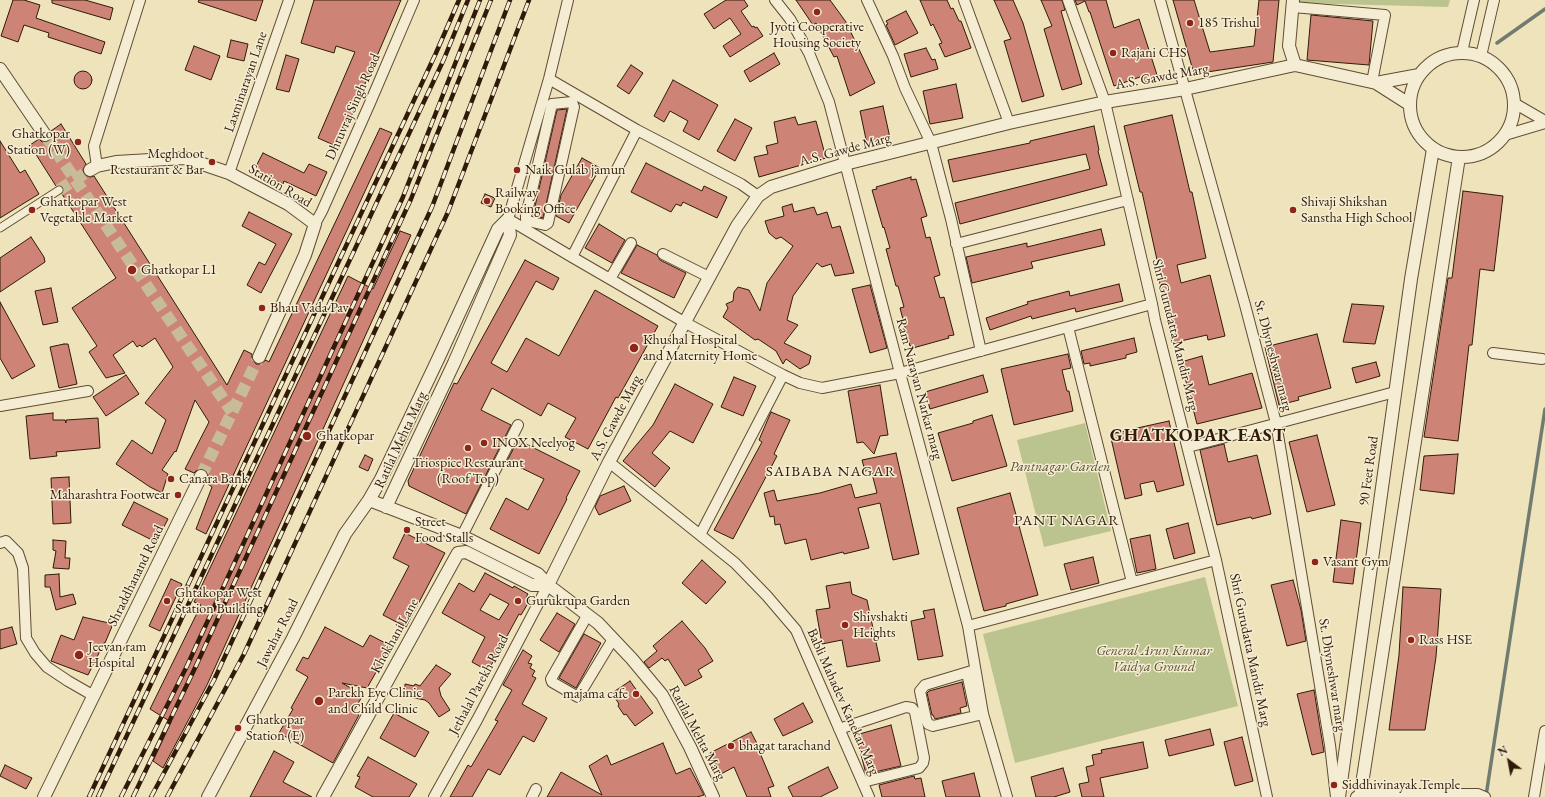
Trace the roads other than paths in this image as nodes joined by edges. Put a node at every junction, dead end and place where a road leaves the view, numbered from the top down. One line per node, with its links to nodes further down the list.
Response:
1 (140, 0): 33 (street)
2 (289, 0): 34 (street, Laxminarayan Lane)
3 (414, 0): 41 (street, Dhruvraj Singh Road)
4 (568, 0): 18 (street)
5 (775, 0): 32 (street, Ram Narayan Narkar marg)
6 (867, 0): 29 (street)
7 (964, 0): 24 (street)
8 (1068, 0): 21 (street, Shri Gurudatta Mandir Marg)
9 (1160, 0): 20 (street, St. Dhyneshwar marg)
10 (1474, 0): 13 (street)
11 (1494, 0): 14 (street)
12 (1293, 3): 15 (street); 19 (street)
13 (1462, 52): 14 (street); 17 (street)
14 (1481, 56): 22 (street)
15 (1295, 65): 19 (street, A.S. Gawde Marg); 20 (street, A.S. Gawde Marg)
16 (0, 69): 28 (street)
17 (1419, 75): 19 (street, A.S. Gawde Marg); 23 (street)
18 (549, 79): 26 (street); 37 (street)
19 (1374, 82): 23 (street, A.S. Gawde Marg)
20 (1185, 89): 21 (street, A.S. Gawde Marg); 62 (street, St. Dhyneshwar marg)
21 (1105, 102): 24 (street, A.S. Gawde Marg); 38 (street, Shri Gurudatta Mandir Marg)
22 (1514, 103): 25 (street); 27 (street)
23 (1409, 104): 30 (street)
24 (1010, 122): 29 (street, A.S. Gawde Marg)
25 (1545, 122): 27 (street)
26 (638, 130): 36 (street); 47 (street)
27 (1505, 134): 31 (street)
28 (46, 135)
29 (931, 144): 32 (street, A.S. Gawde Marg); 45 (street)
30 (1433, 149): 31 (street); 60 (street, 90 Feet Road)
31 (1459, 157): 84 (street)
32 (846, 164): 36 (street, A.S. Gawde Marg); 57 (street, Ram Narayan Narkar marg)
33 (93, 168): 34 (street, Station Road)
34 (229, 173): 41 (street, Station Road)
35 (59, 190): 43 (street)
36 (758, 196): 48 (street, A.S. Gawde Marg)
37 (514, 200): 39 (street); 40 (street)
38 (1128, 200): 45 (street); 50 (street, Shri Gurudatta Mandir Marg)
39 (528, 203): 42 (street); 42 (street)
40 (508, 218): 42 (street); 67 (street, Jawahar Road); 68 (street, Ratilal Mehta Marg)
41 (315, 224): 55 (street, Station Road)
42 (530, 226): 47 (street)
43 (0, 228)
44 (631, 243): 49 (street)
45 (956, 244): 53 (street)
46 (663, 254): 48 (street)
47 (572, 257): 49 (street)
48 (709, 277): 51 (street, A.S. Gawde Marg)
49 (610, 280): 51 (street)
50 (1152, 304): 52 (street); 64 (street, Shri Gurudatta Mandir Marg)
51 (684, 322): 58 (street); 65 (street, A.S. Gawde Marg)
52 (1068, 327): 53 (street); 73 (street)
53 (981, 351): 57 (street)
54 (1493, 352): 56 (street)
55 (259, 357)
56 (1542, 359)
57 (900, 373): 58 (street); 76 (street, Ram Narayan Narkar marg)
58 (782, 375): 69 (street)
59 (88, 391): 61 (street)
60 (1395, 392): 62 (street); 94 (street, 90 Feet Road)
61 (0, 406)
62 (1276, 423): 64 (street); 93 (street, St. Dhyneshwar marg)
63 (518, 425): 70 (street)
64 (1188, 447): 72 (street, Shri Gurudatta Mandir Marg)
65 (609, 462): 69 (street, Babli Mahadev Kanekar Marg); 74 (street, A.S. Gawde Marg)
66 (201, 476): 79 (street, Shraddhanand Road)
67 (369, 500): 68 (street); 86 (street, Jawahar Road)
68 (386, 507): 70 (street, Ratilal Mehta Marg)
69 (700, 535): 81 (street, Babli Mahadev Kanekar Marg)
70 (462, 536): 74 (street, Ratilal Mehta Marg)
71 (0, 543): 79 (street)
72 (1216, 560): 73 (street); 92 (street, Shri Gurudatta Mandir Marg)
73 (1132, 582): 76 (street)
74 (548, 585): 75 (street, Ratilal Mehta Marg); 87 (street, Khokhani Lane); 88 (street, Jethalal Parekh Road)
75 (587, 616): 77 (street, Ratilal Mehta Marg); 77 (street)
76 (968, 626): 78 (street, Ram Narayan Narkar marg)
77 (613, 639): 89 (street, Ratilal Mehta Marg)
78 (971, 672): 80 (street, Ram Narayan Narkar marg); 80 (street)
79 (94, 696): 85 (street, Shraddhanand Road)
80 (979, 714): 91 (street, Ram Narayan Narkar marg)
81 (840, 729): 83 (street, Babli Mahadev Kanekar Marg); 83 (street)
82 (1545, 731): 96 (street)
83 (863, 782): 90 (street, Babli Mahadev Kanekar Marg)
84 (1359, 796): 95 (street)
85 (44, 797)
86 (208, 797)
87 (323, 797)
88 (434, 797)
89 (713, 797)
90 (869, 797)
91 (1007, 797)
92 (1267, 797)
93 (1336, 797)
94 (1339, 797)
95 (1485, 797)
96 (1534, 797)

